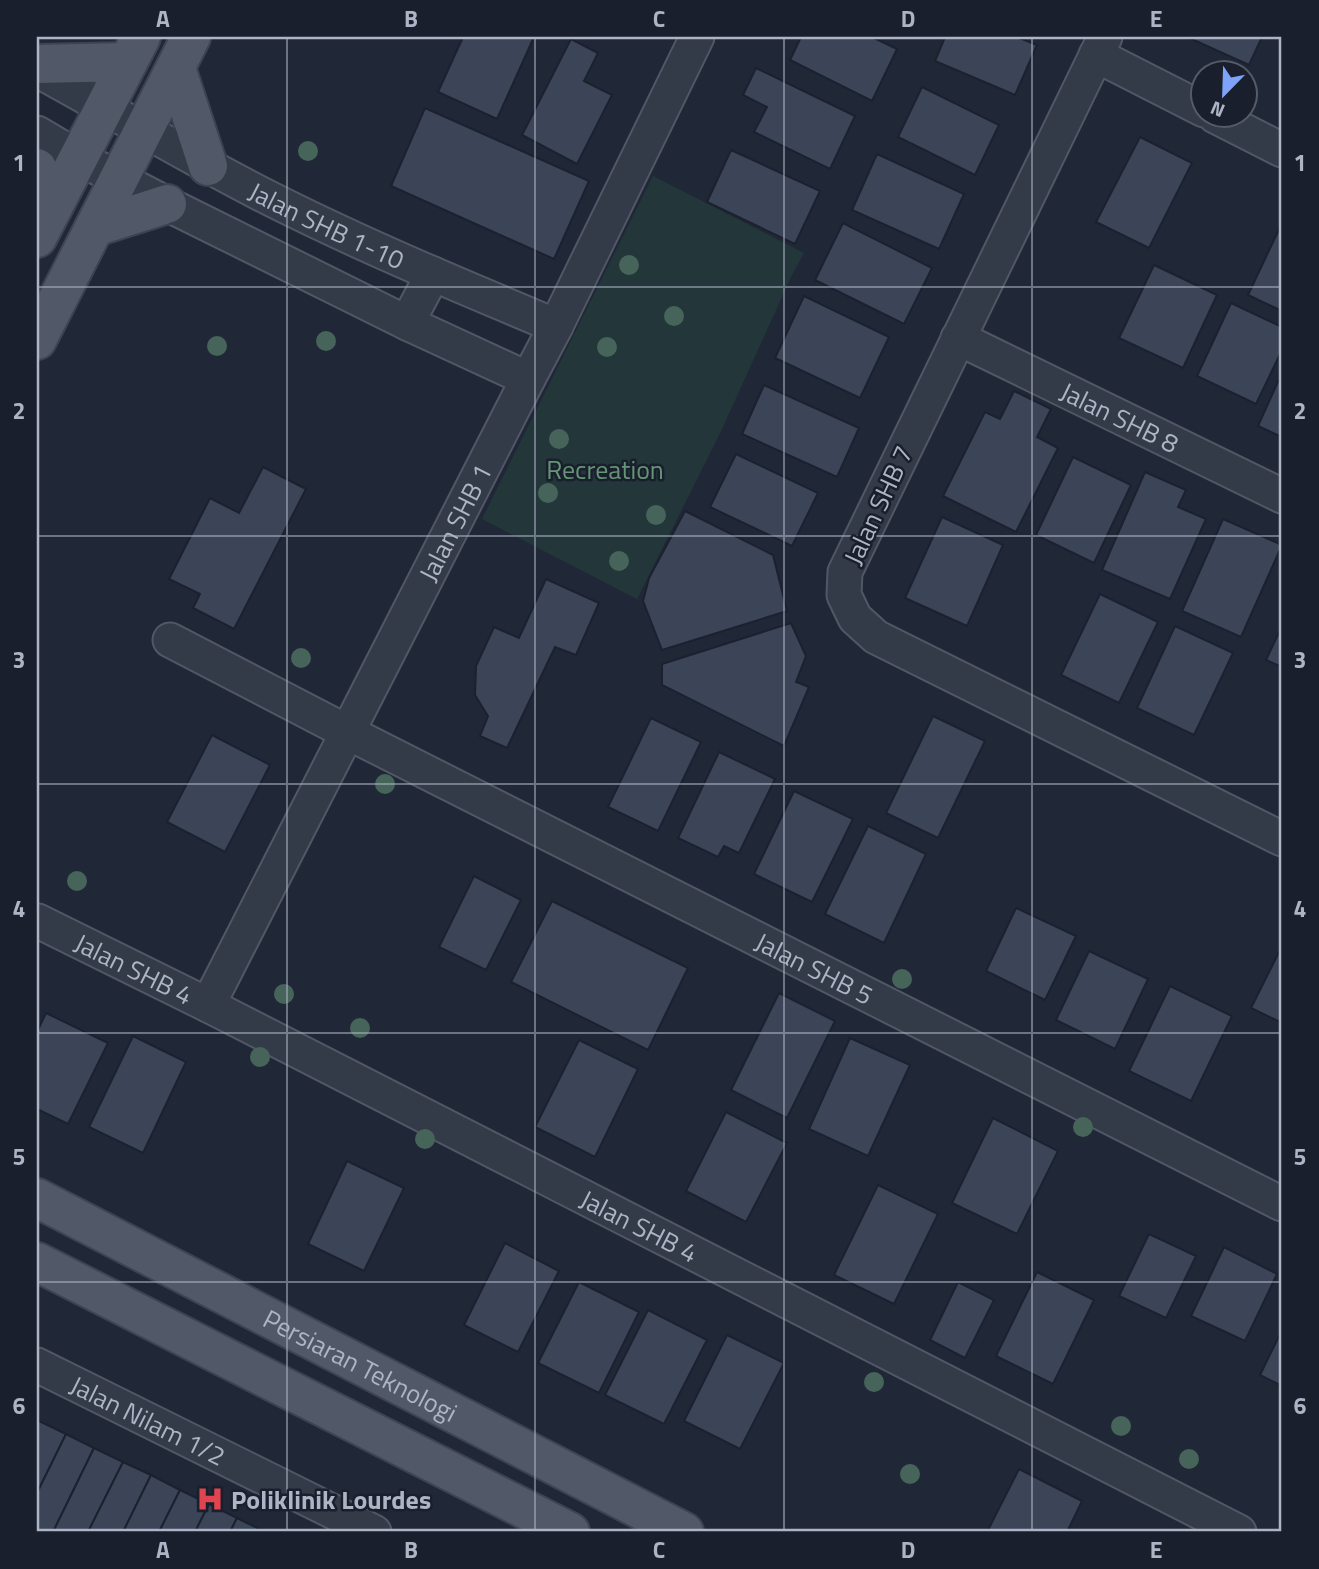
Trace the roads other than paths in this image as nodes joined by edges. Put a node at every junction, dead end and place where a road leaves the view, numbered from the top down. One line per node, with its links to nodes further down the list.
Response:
1 (697, 37): 25 (street, Jalan SHB 1)
2 (1101, 46): 7 (street); 26 (street, Jalan SHB 7)
3 (135, 49): 5 (main road); 8 (main road)
4 (183, 52): 10 (main road); 14 (main road)
5 (37, 64)
6 (37, 70): 8 (street, Jalan SHB 1-10)
7 (1190, 102)
8 (105, 107): 10 (street, Jalan SHB 1-10); 13 (main road)
9 (1243, 130): 12 (street)
10 (144, 131): 14 (street, Jalan SHB 1-10); 16 (main road)
11 (37, 133): 13 (street, Jalan SHB 1-10)
12 (1282, 150)
13 (79, 158): 16 (street, Jalan SHB 1-10); 19 (main road)
14 (208, 166): 17 (street, Jalan SHB 1-10)
15 (37, 168): 19 (main road)
16 (119, 179): 18 (street, Jalan SHB 1-10); 20 (main road)
17 (278, 203): 22 (street); 23 (street, Jalan SHB 1-10)
18 (167, 204): 20 (main road); 22 (street, Jalan SHB 1-10)
19 (54, 205): 21 (main road)
20 (95, 227): 27 (main road)
21 (37, 238)
22 (257, 247): 24 (street, Jalan SHB 1-10)
23 (433, 274): 24 (street); 25 (street, Jalan SHB 1-10)
24 (407, 323): 28 (street, Jalan SHB 1-10)
25 (556, 326): 28 (street, Jalan SHB 1)
26 (958, 338): 29 (street, Jalan SHB 8); 32 (street, Jalan SHB 7)
27 (37, 340)
28 (528, 379): 31 (street, Jalan SHB 1)
29 (1282, 496)
30 (170, 639): 31 (street, Jalan SHB 5)
31 (347, 732): 34 (street, Jalan SHB 1); 36 (street, Jalan SHB 5)
32 (1282, 839)
33 (38, 921): 34 (street, Jalan SHB 4)
34 (208, 1005): 43 (street, Jalan SHB 4)
35 (37, 1198): 42 (main road, Persiaran Teknologi)
36 (1282, 1204)
37 (37, 1262): 41 (main road, Persiaran Teknologi)
38 (37, 1365): 39 (street, Jalan Nilam 1/2)
39 (335, 1524): 40 (street, Jalan Nilam 1/2)
40 (374, 1532)
41 (570, 1532)
42 (684, 1532)
43 (1239, 1532)

